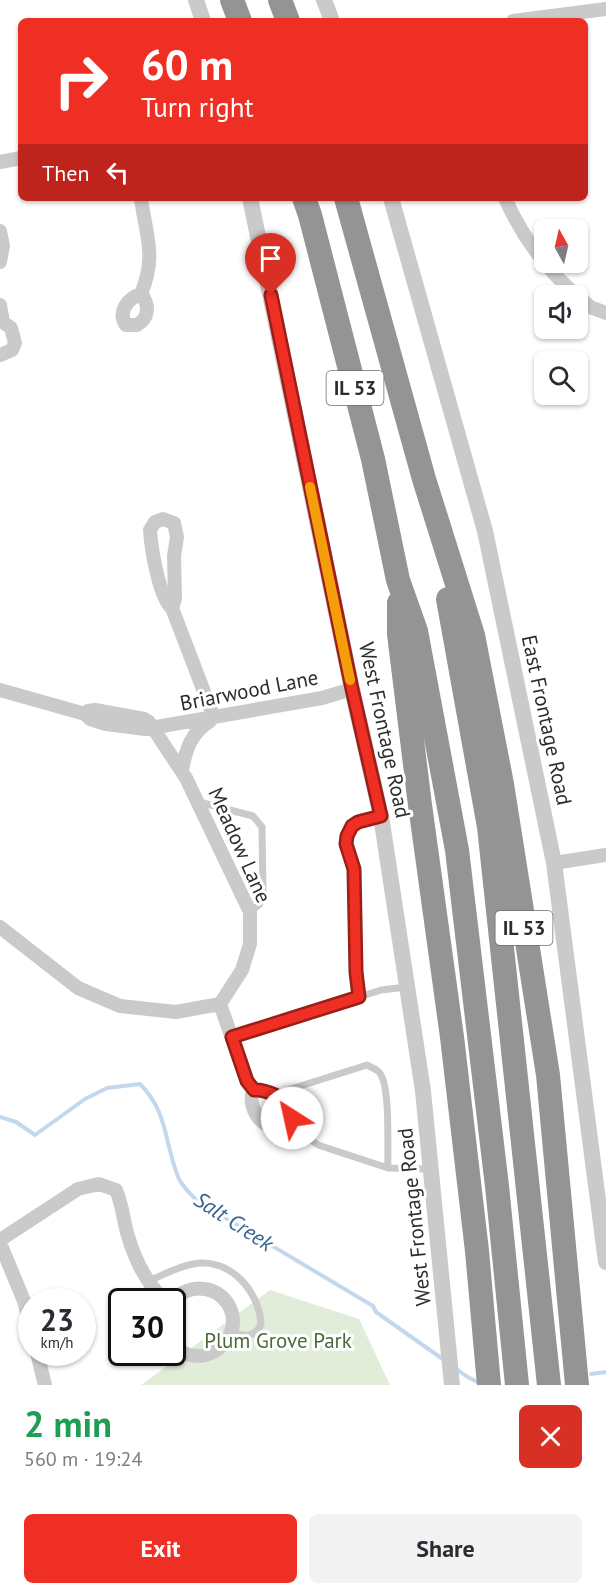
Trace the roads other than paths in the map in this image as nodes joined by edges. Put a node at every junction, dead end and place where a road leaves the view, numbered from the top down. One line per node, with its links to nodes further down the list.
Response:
1 (196, 0): 6 (street)
2 (232, 0): 7 (highway)
3 (280, 0): 8 (highway)
4 (324, 0): 9 (street)
5 (606, 9): 10 (street)
6 (202, 18)
7 (239, 18)
8 (287, 18)
9 (331, 18)
10 (536, 18)
11 (18, 159): 12 (street)
12 (0, 162)
13 (141, 201): 22 (street)
14 (251, 201): 33 (street, West Frontage Road)
15 (305, 201): 31 (highway, IL 53)
16 (347, 201): 28 (highway, IL 53)
17 (392, 201): 41 (street, East Frontage Road)
18 (506, 201): 21 (street)
19 (0, 231): 20 (street)
20 (0, 262)
21 (565, 285)
22 (141, 294)
23 (0, 305): 26 (street)
24 (588, 305): 25 (street)
25 (606, 313)
26 (1, 323): 27 (street)
27 (0, 355)
28 (424, 479): 67 (highway, IL 53); 68 (highway, IL 53)
29 (174, 565): 30 (lane); 30 (street); 32 (street)
30 (157, 566): 32 (street)
31 (398, 580): 65 (highway, IL 53); 66 (highway, IL 53)
32 (172, 608): 35 (street)
33 (352, 689): 35 (street, Briarwood Lane); 39 (street, West Frontage Road)
34 (0, 690): 36 (street)
35 (214, 718): 36 (street, Briarwood Lane); 37 (street)
36 (153, 727): 37 (street, Meadow Lane)
37 (182, 770): 38 (street, Meadow Lane)
38 (197, 802): 42 (street, Meadow Lane); 42 (lane)
39 (381, 816): 44 (street, West Frontage Road); 45 (lane)
40 (606, 855): 41 (street)
41 (555, 863): 53 (street, East Frontage Road)
42 (250, 912): 46 (street, Meadow Lane)
43 (0, 927): 46 (street)
44 (407, 987): 45 (lane); 52 (street, West Frontage Road)
45 (359, 997): 47 (lane)
46 (220, 1004): 47 (street)
47 (232, 1037): 48 (street)
48 (254, 1090): 49 (street); 50 (street)
49 (273, 1095): 50 (street); 51 (lane)
50 (288, 1124): 51 (lane)
51 (388, 1168): 52 (lane)
52 (432, 1169): 64 (street, West Frontage Road)
53 (604, 1226): 55 (street, East Frontage Road)
54 (0, 1241): 56 (street); 57 (street)
55 (606, 1262)
56 (149, 1281): 58 (street); 60 (lane)
57 (19, 1288)
58 (152, 1288)
59 (186, 1291): 60 (street)
60 (231, 1333): 61 (street)
61 (186, 1353)
62 (40, 1366): 63 (street)
63 (45, 1385)
64 (452, 1385)
65 (489, 1385)
66 (517, 1385)
67 (549, 1385)
68 (577, 1385)

